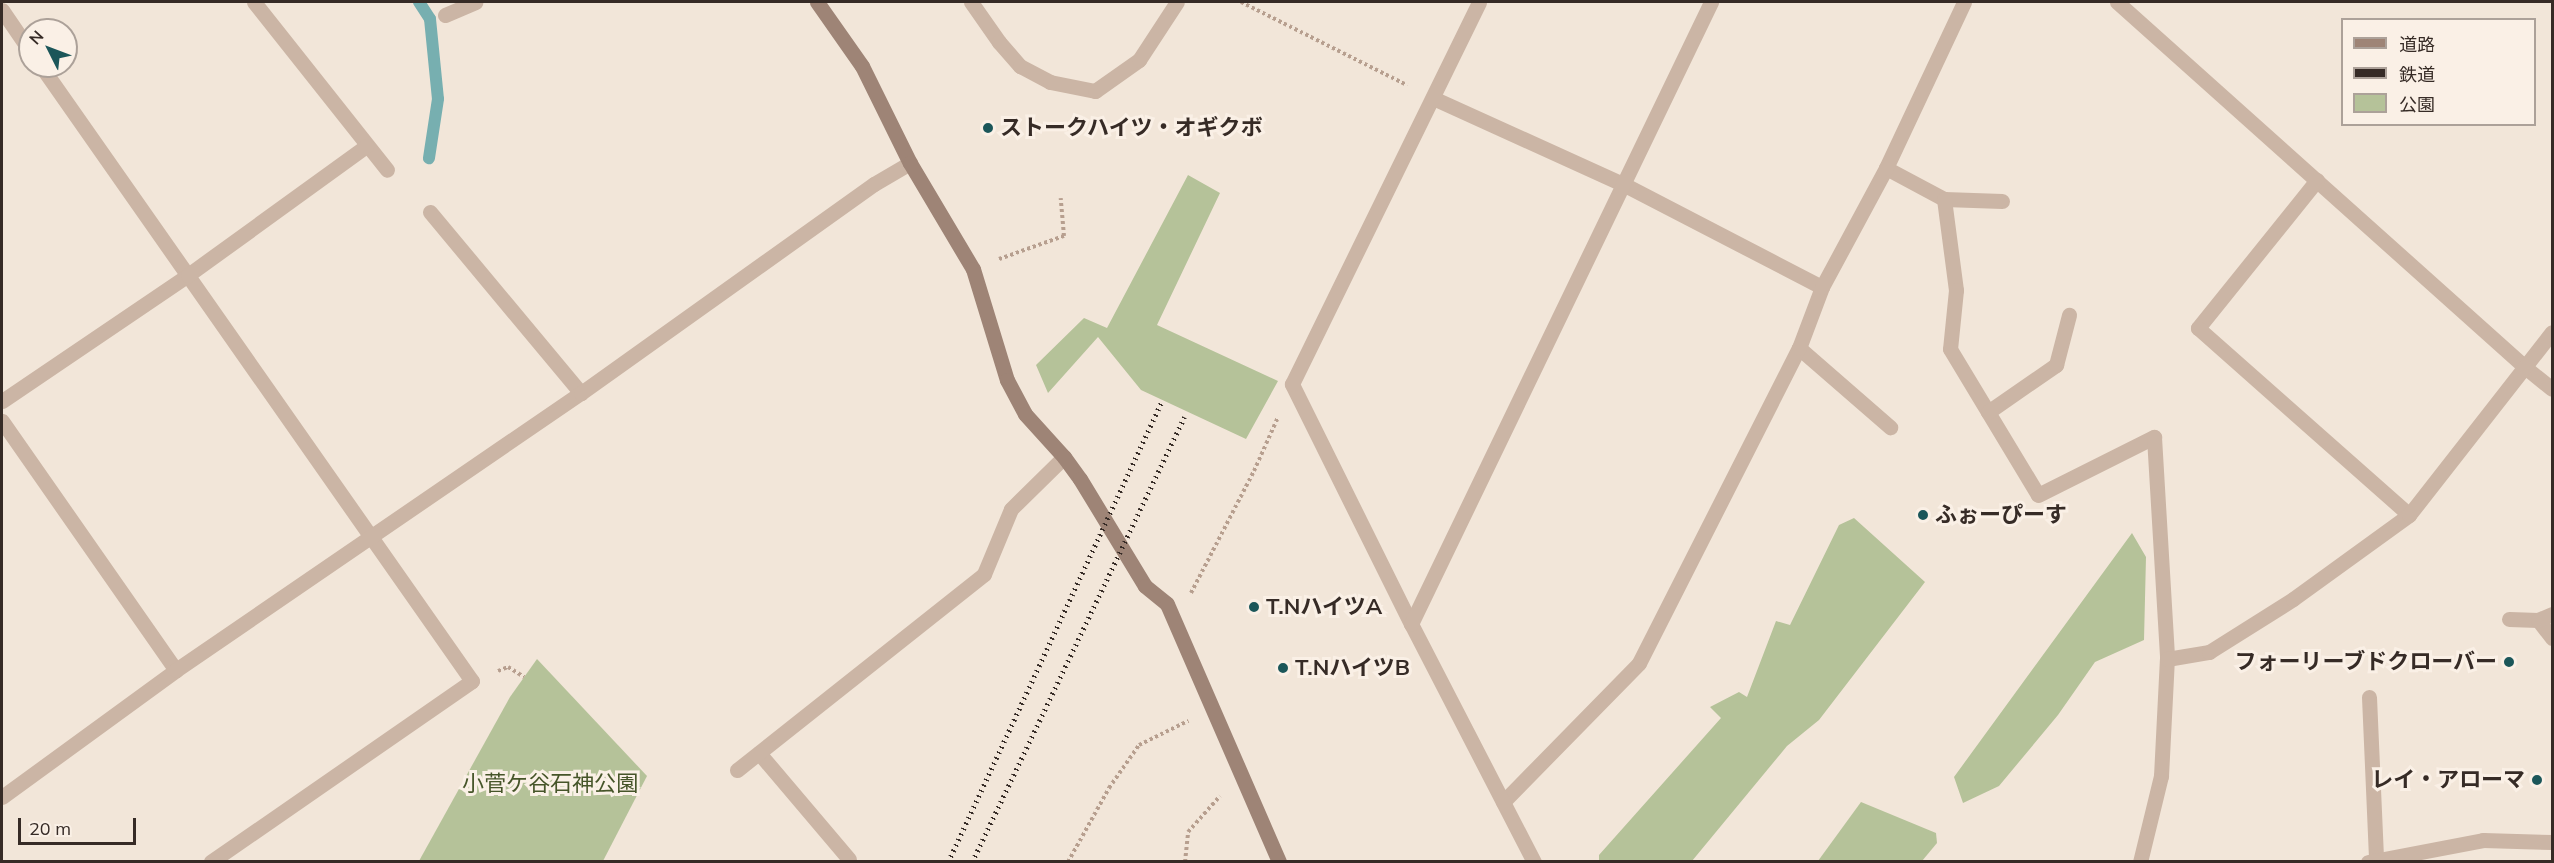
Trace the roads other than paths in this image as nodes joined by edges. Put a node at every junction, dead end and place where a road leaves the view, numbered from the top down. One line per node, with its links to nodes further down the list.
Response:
1 (14, 2): 11 (street)
2 (254, 2): 16 (street)
3 (475, 2): 12 (street)
4 (817, 2): 17 (street)
5 (972, 2): 6 (street)
6 (1177, 2)
7 (1479, 2): 15 (street)
8 (1712, 2): 21 (street)
9 (1964, 2): 18 (street)
10 (2117, 2): 20 (street)
11 (2, 10): 13 (street)
12 (445, 15)
13 (18, 33)
14 (49, 78): 25 (street)
15 (1433, 98): 21 (street); 42 (street)
16 (366, 146): 19 (street); 25 (street)
17 (910, 164): 32 (street); 37 (street)
18 (1886, 168): 22 (street); 26 (street)
19 (387, 170)
20 (2317, 180): 30 (street); 38 (street)
21 (1623, 184): 26 (street); 42 (street)
22 (1944, 199): 23 (street); 34 (street)
23 (2002, 201)
24 (430, 212): 32 (street)
25 (188, 275): 33 (street); 39 (street)
26 (1822, 287): 29 (street)
27 (2069, 315): 34 (street)
28 (2553, 332): 30 (street)
29 (1799, 348): 36 (street); 50 (street)
30 (2526, 368): 31 (street); 38 (street)
31 (2553, 389)
32 (581, 393): 39 (street)
33 (2, 401)
34 (1988, 412): 44 (street)
35 (2, 421): 45 (street)
36 (1890, 427)
37 (1064, 457): 47 (street); 54 (street)
38 (2409, 515): 44 (street)
39 (369, 536): 45 (street); 53 (street)
40 (2545, 617): 41 (street); 43 (street)
41 (2510, 619)
42 (1411, 624): 50 (street)
43 (2553, 638)
44 (2167, 659): 56 (street)
45 (176, 670): 49 (street)
46 (2369, 696): 57 (street)
47 (759, 753): 48 (street); 52 (street)
48 (738, 770)
49 (2, 797)
50 (1503, 802): 55 (street)
51 (2553, 842): 57 (street)
52 (849, 859)
53 (211, 861)
54 (1279, 861)
55 (1534, 861)
56 (2140, 861)
57 (2372, 861)

